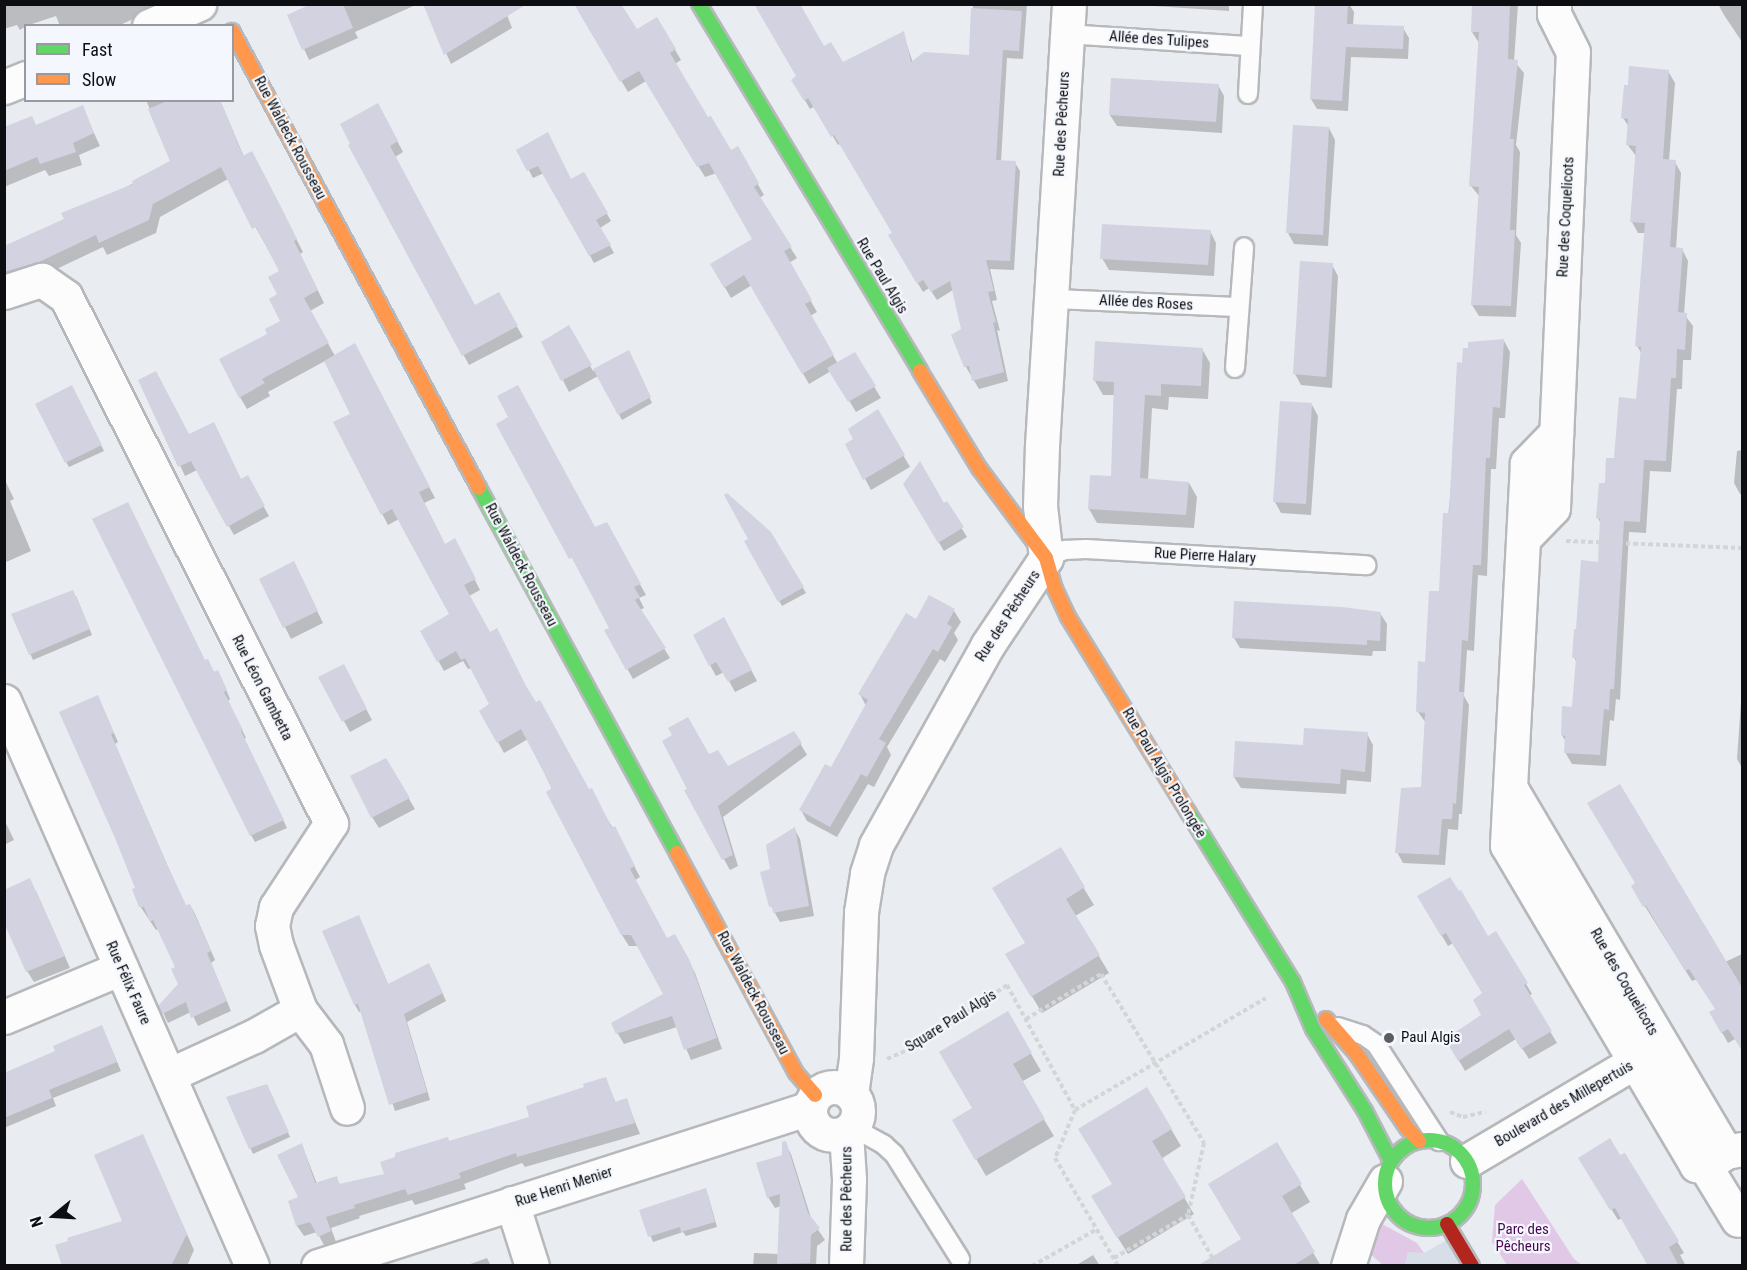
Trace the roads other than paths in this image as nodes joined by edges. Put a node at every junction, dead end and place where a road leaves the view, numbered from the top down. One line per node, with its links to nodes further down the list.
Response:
1 (200, 4): 7 (street)
2 (218, 4): 8 (street)
3 (699, 4): 19 (street, Rue Paul Algis)
4 (1253, 4): 10 (lane)
5 (1554, 4): 22 (street, Rue des Coquelicots)
6 (1068, 19): 10 (lane, Allée des Tulipes); 16 (street, Rue des Pêcheurs)
7 (154, 24)
8 (228, 24)
9 (234, 36): 32 (street, Rue Waldeck Rousseau)
10 (1250, 46): 13 (lane)
11 (24, 79): 12 (street)
12 (4, 87)
13 (1248, 94)
14 (1244, 247): 17 (lane)
15 (4, 292): 25 (street, Rue Léon Gambetta)
16 (1053, 298): 17 (lane, Allée des Roses); 19 (street, Rue des Pêcheurs)
17 (1239, 307): 18 (lane)
18 (1235, 368)
19 (1046, 558): 20 (lane, Rue Pierre Halary); 24 (street, Rue Paul Algis Prolongée); 31 (street, Rue des Pêcheurs)
20 (1367, 565)
21 (4, 701): 23 (street, Rue Félix Faure)
22 (1511, 789): 28 (street, Rue des Coquelicots); 29 (street, Rue des Coquelicots)
23 (121, 968): 26 (street); 30 (street, Rue Félix Faure)
24 (1293, 982): 27 (street, Rue Paul Algis Prolongée); 39 (street, Rue Paul Algis Prolongée)
25 (300, 1010): 30 (street); 33 (street)
26 (4, 1017)
27 (1332, 1025): 35 (street, Rue Paul Algis Prolongée); 36 (lane, Rue Paul Algis Prolongée)
28 (1661, 1047): 29 (street, Boulevard des Millepertuis); 37 (street, Rue des Coquelicots)
29 (1634, 1063): 37 (street, Rue des Coquelicots); 38 (street, Boulevard des Millepertuis)
30 (169, 1075): 45 (street, Rue Félix Faure)
31 (851, 1094): 32 (street); 34 (street)
32 (813, 1102): 34 (street); 40 (street, Rue Henri Menier)
33 (347, 1108)
34 (849, 1130): 44 (lane); 48 (street, Rue des Pêcheurs)
35 (1419, 1141): 36 (street); 39 (street)
36 (1439, 1141): 38 (street, Rue Paul Algis Prolongée)
37 (1724, 1156): 41 (street, Rue des Coquelicots)
38 (1467, 1161): 42 (street)
39 (1388, 1171): 42 (street, Rue Paul Algis Prolongée); 43 (street)
40 (512, 1203): 46 (street, Rue Henri Menier); 47 (street)
41 (1738, 1220)
42 (1447, 1224): 49 (street)
43 (1352, 1252)
44 (960, 1258)
45 (252, 1266)
46 (318, 1266)
47 (532, 1266)
48 (846, 1266)
49 (1472, 1266)

